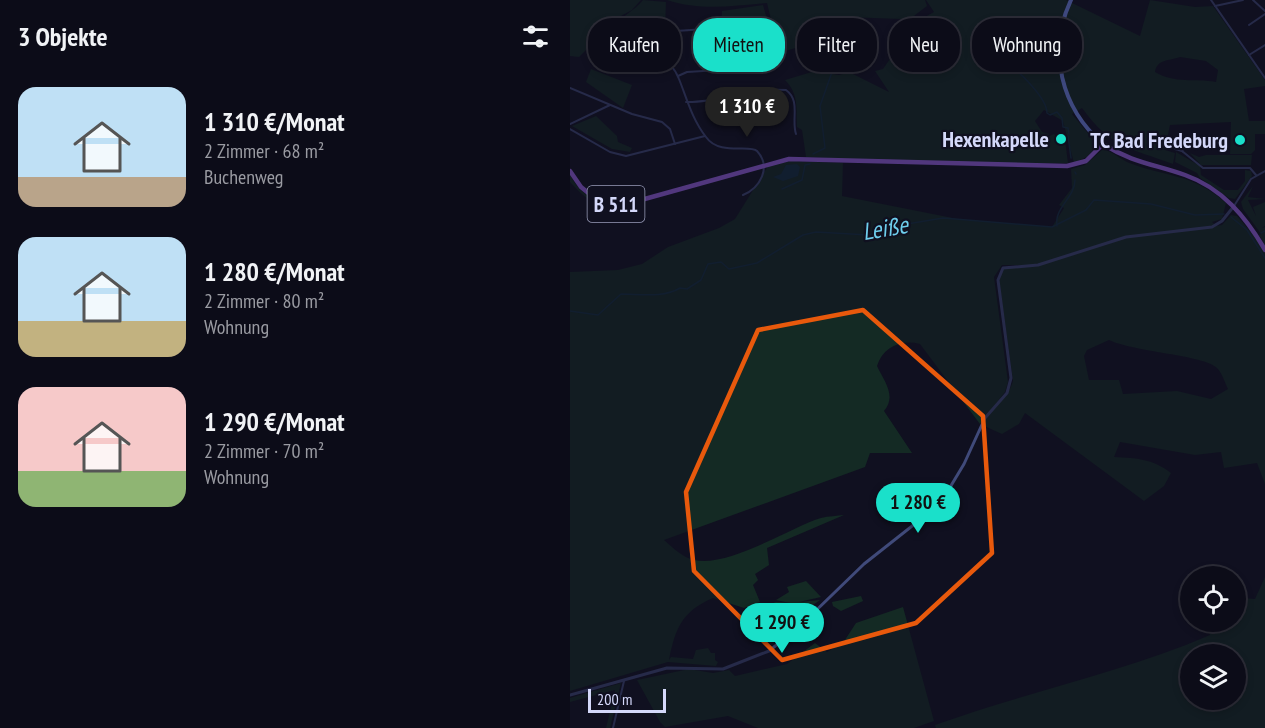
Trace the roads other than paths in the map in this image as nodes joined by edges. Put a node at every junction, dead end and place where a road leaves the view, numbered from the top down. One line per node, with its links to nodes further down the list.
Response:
1 (1071, 0): 22 (main road)
2 (1211, 0): 5 (street)
3 (1243, 0): 5 (street)
4 (1253, 0): 6 (street)
5 (1215, 6): 9 (street)
6 (1265, 12): 7 (street)
7 (1249, 24)
8 (1265, 45): 9 (street)
9 (1249, 55): 13 (street)
10 (693, 71): 12 (street)
11 (675, 72): 12 (street)
12 (678, 76): 15 (street)
13 (1265, 78)
14 (570, 88): 16 (street)
15 (686, 102): 19 (street); 20 (street)
16 (611, 104): 17 (street); 21 (street)
17 (570, 124)
18 (570, 129): 21 (street)
19 (796, 134)
20 (705, 136): 21 (street); 24 (street)
21 (675, 144)
22 (1103, 144): 24 (main road, B 511); 29 (main road)
23 (1183, 152): 27 (street)
24 (763, 164): 25 (main road, B 511); 28 (street)
25 (570, 171)
26 (1265, 171): 27 (street)
27 (1257, 175): 29 (street)
28 (743, 195)
29 (1234, 206): 30 (main road); 31 (street)
30 (1265, 250)
31 (624, 680): 32 (street); 33 (street)
32 (570, 695)
33 (613, 728)

